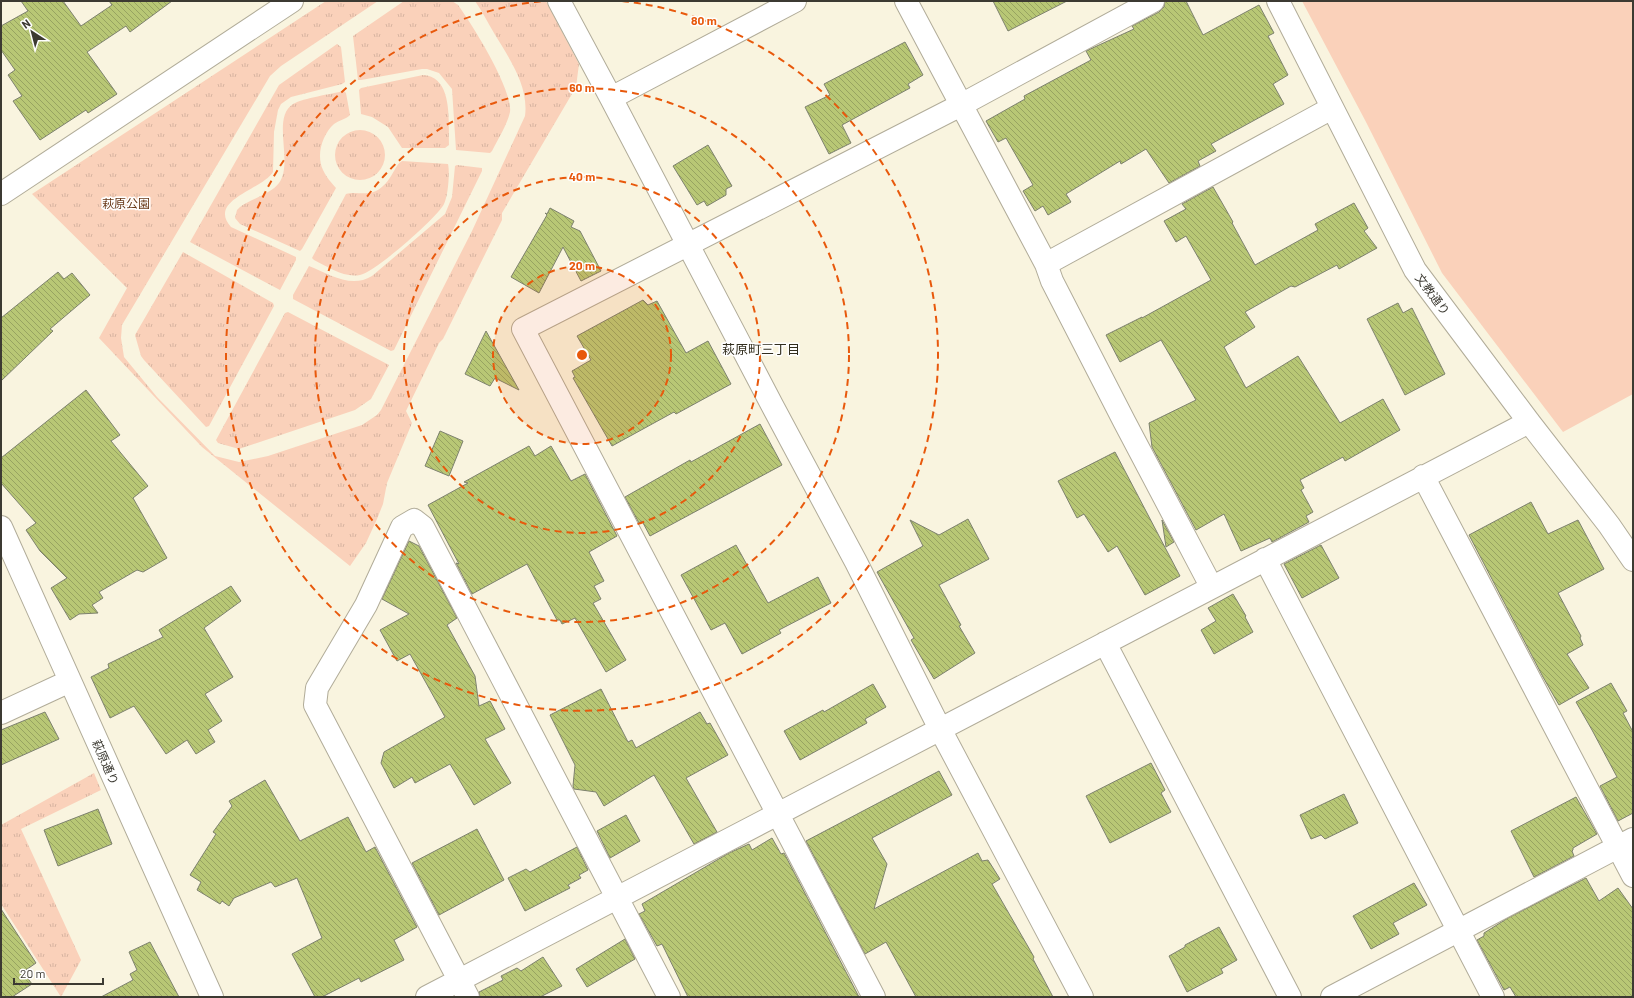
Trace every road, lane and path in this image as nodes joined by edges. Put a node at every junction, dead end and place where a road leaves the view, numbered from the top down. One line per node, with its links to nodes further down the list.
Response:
1 (292, 1): 10 (street)
2 (558, 1): 7 (street)
3 (795, 1): 7 (street)
4 (906, 1): 8 (street)
5 (1152, 1): 8 (street)
6 (1278, 1): 9 (street, 文教通り)
7 (611, 98): 11 (street)
8 (961, 105): 11 (street); 12 (street)
9 (1332, 108): 12 (street); 13 (street, 文教通り)
10 (1, 194)
11 (688, 245): 22 (street); 23 (street)
12 (1046, 264): 18 (street)
13 (1528, 422): 14 (street); 17 (street, 文教通り)
14 (1423, 476): 16 (street); 24 (street)
15 (1, 527): 20 (street, 萩原通り)
16 (1265, 559): 18 (street); 27 (street)
17 (1633, 560)
18 (1211, 586): 19 (street)
19 (1105, 643): 22 (street); 34 (street)
20 (70, 681): 21 (street); 29 (street, 萩原通り)
21 (1, 713)
22 (940, 729): 23 (street); 33 (street)
23 (778, 813): 26 (street); 32 (street)
24 (1626, 843): 25 (street); 27 (street)
25 (1633, 876)
26 (616, 897): 28 (street); 28 (street); 31 (street)
27 (1458, 931): 35 (street); 36 (street)
28 (464, 989): 30 (street)
29 (212, 997)
30 (427, 997)
31 (669, 997)
32 (874, 997)
33 (1082, 997)
34 (1290, 997)
35 (1332, 997)
36 (1493, 997)

